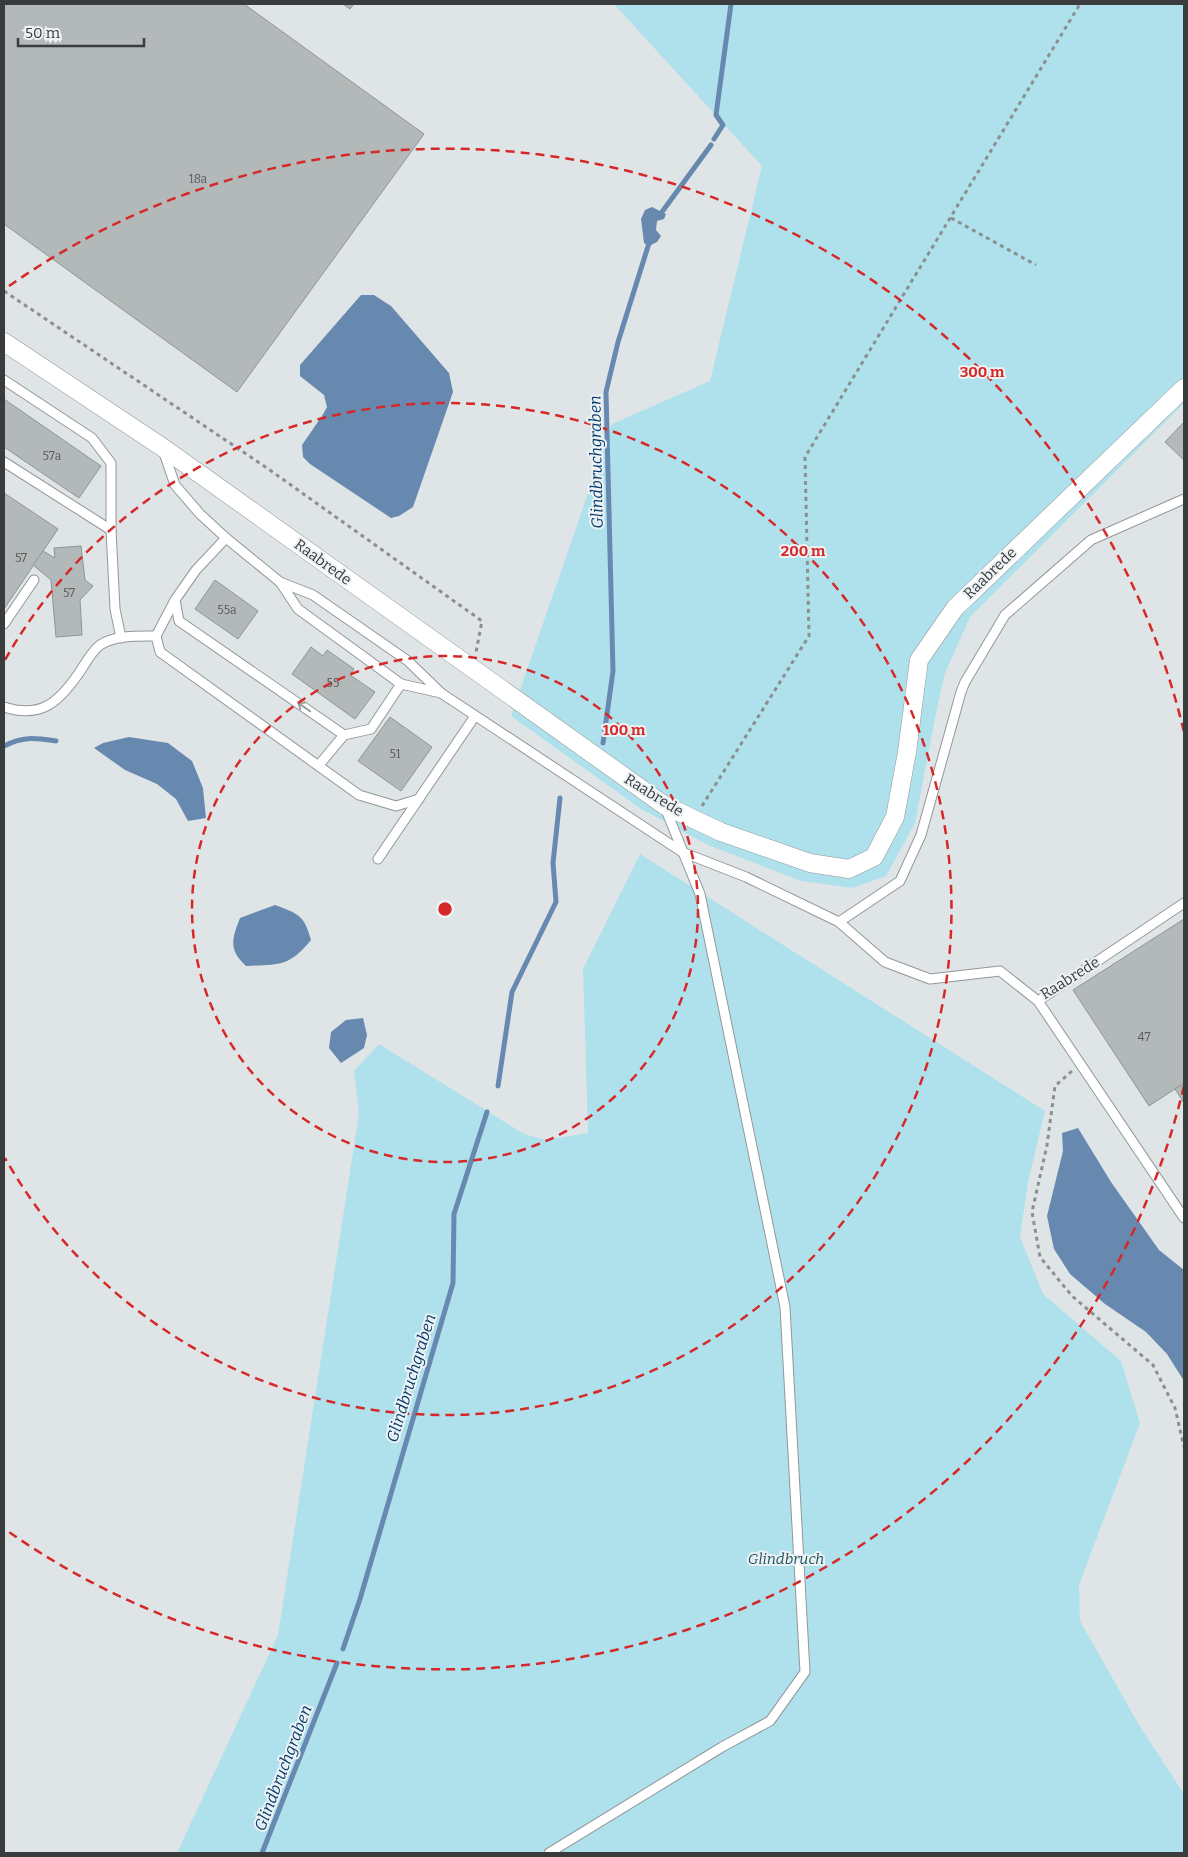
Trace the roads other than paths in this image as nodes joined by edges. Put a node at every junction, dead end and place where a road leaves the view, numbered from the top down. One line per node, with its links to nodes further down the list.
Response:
1 (4, 342): 4 (street, Raabrede)
2 (4, 380): 7 (lane)
3 (1184, 388): 22 (street, Raabrede)
4 (162, 447): 8 (lane); 22 (street, Raabrede)
5 (4, 462): 7 (lane)
6 (1184, 499): 26 (lane)
7 (111, 530): 14 (lane)
8 (226, 538): 10 (lane); 11 (lane)
9 (34, 580): 12 (lane)
10 (280, 582): 15 (lane); 16 (lane)
11 (175, 600): 13 (lane); 19 (lane, one-way to 11)
12 (4, 624)
13 (156, 636): 14 (lane); 20 (lane)
14 (121, 638): 17 (lane)
15 (401, 684): 16 (lane); 19 (lane)
16 (441, 693): 18 (lane, Raabrede)
17 (4, 708)
18 (475, 716): 21 (lane); 23 (lane, Raabrede)
19 (344, 735): 20 (lane)
20 (319, 765): 21 (lane)
21 (419, 799): 24 (lane)
22 (664, 805): 23 (lane)
23 (682, 852): 26 (lane, Raabrede); 29 (lane)
24 (378, 859)
25 (1184, 903): 27 (lane, Raabrede)
26 (839, 922): 27 (lane, Raabrede)
27 (1038, 1001): 28 (lane)
28 (1184, 1218)
29 (549, 1853)

